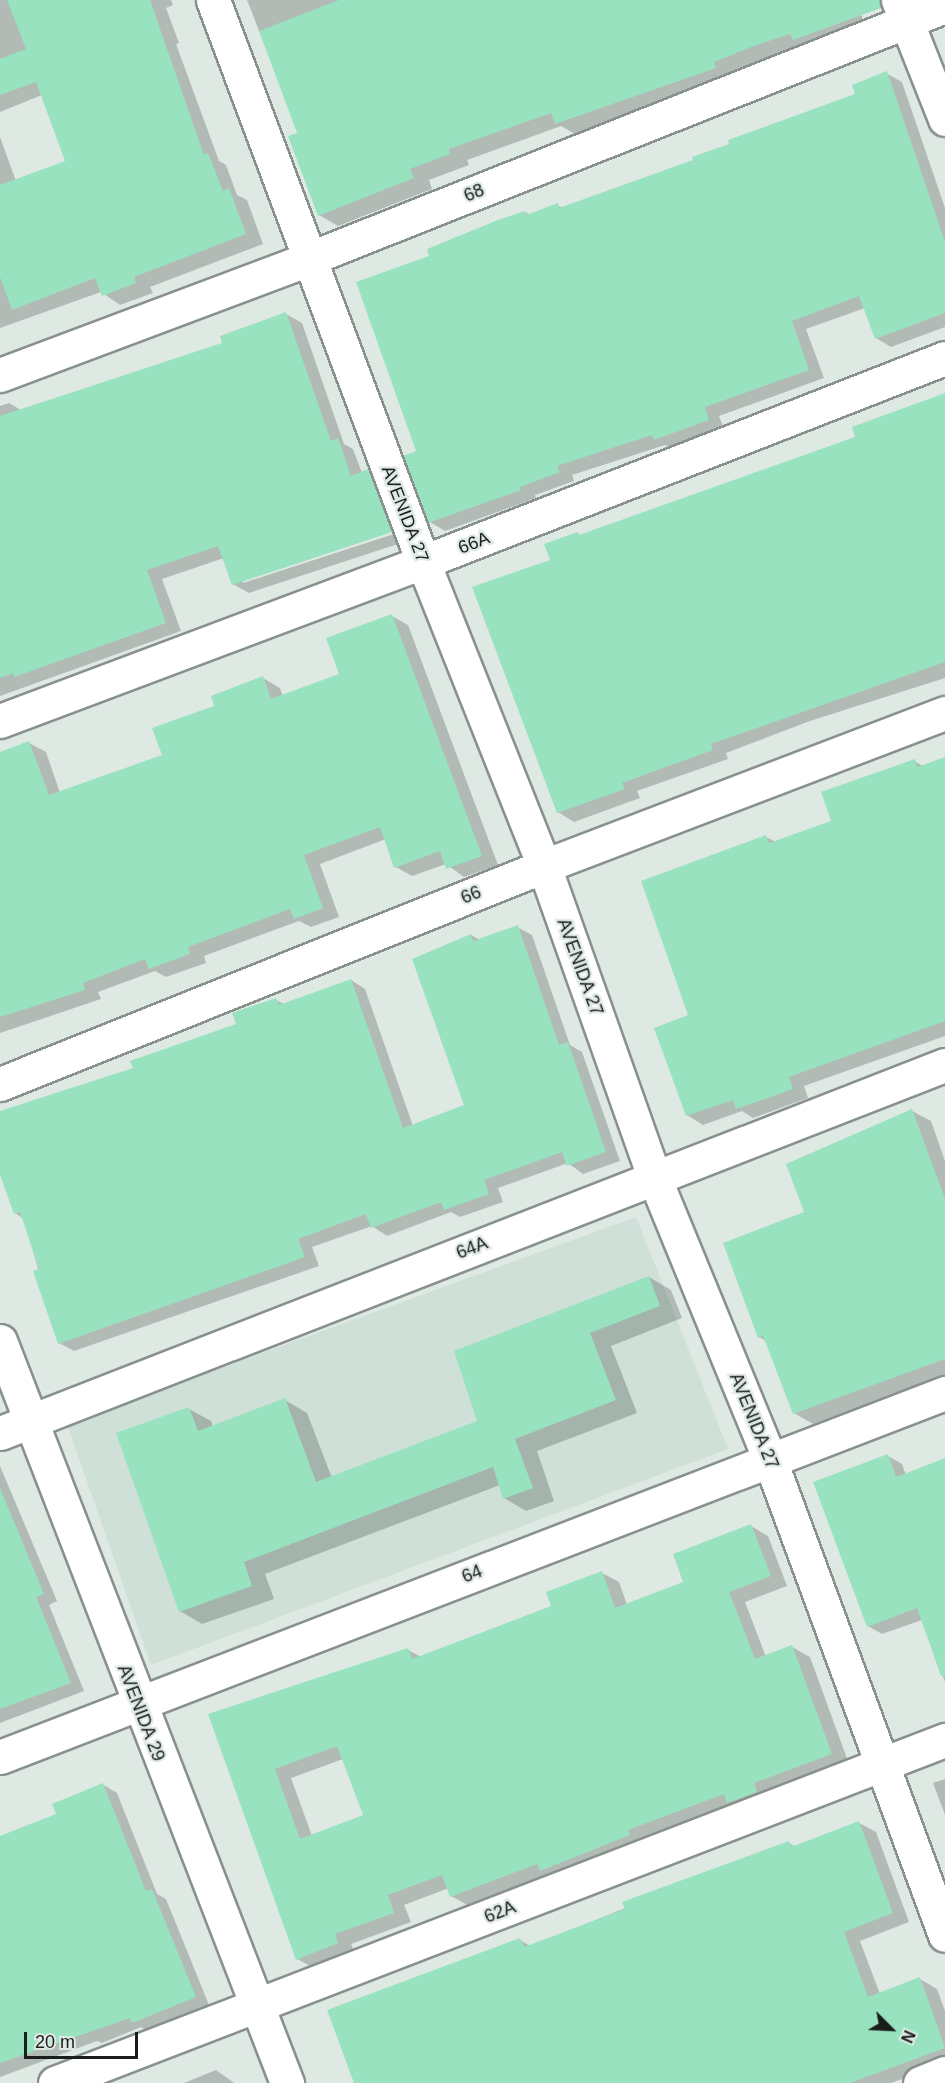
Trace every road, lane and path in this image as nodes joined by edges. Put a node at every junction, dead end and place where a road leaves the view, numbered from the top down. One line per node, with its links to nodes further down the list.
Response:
1 (213, 0): 5 (street, AVENIDA 27)
2 (945, 6): 3 (street, 68)
3 (902, 11): 4 (street); 5 (street, 68)
4 (945, 119)
5 (308, 259): 7 (street, 68); 8 (street, AVENIDA 27)
6 (945, 358): 8 (street, 66A)
7 (0, 375)
8 (423, 562): 10 (street, 66A); 11 (street, AVENIDA 27)
9 (945, 713): 11 (street, 66)
10 (0, 721)
11 (544, 866): 13 (street, 66); 14 (street, AVENIDA 27)
12 (945, 1065): 14 (street, 64A)
13 (0, 1084)
14 (654, 1177): 17 (street, 64A); 19 (street, AVENIDA 27)
15 (0, 1341): 17 (street, AVENIDA 29)
16 (945, 1393): 19 (street, 64)
17 (30, 1422): 18 (street, 64A); 20 (street, AVENIDA 29)
18 (0, 1433)
19 (771, 1460): 20 (street, 64); 23 (street, AVENIDA 27)
20 (137, 1703): 22 (street, 64); 25 (street, AVENIDA 29)
21 (945, 1740): 23 (street, 62A)
22 (0, 1757)
23 (884, 1763): 24 (street, AVENIDA 27); 25 (street, 62A)
24 (945, 1935)
25 (258, 2007): 27 (street, 62A); 28 (street, AVENIDA 29)
26 (945, 2073): 29 (street)
27 (55, 2083)
28 (286, 2083)
29 (920, 2083)

